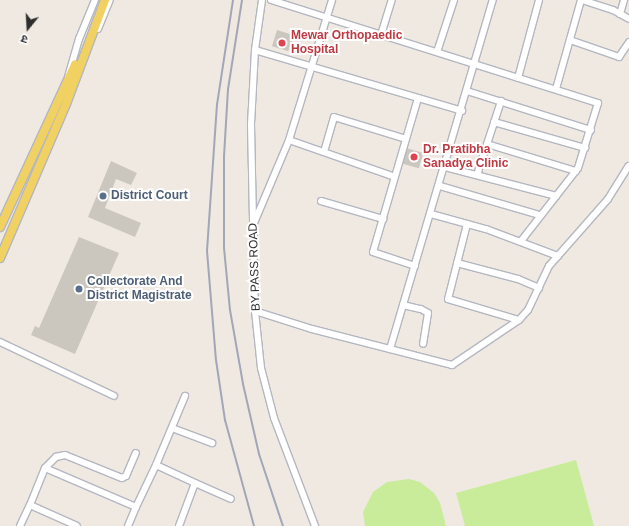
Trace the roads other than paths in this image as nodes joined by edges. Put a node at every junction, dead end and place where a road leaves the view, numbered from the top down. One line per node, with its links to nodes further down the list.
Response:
1 (95, 0): 26 (street)
2 (105, 0): 17 (main road)
3 (110, 0): 24 (street)
4 (262, 0): 20 (street, BY PASS ROAD)
5 (271, 0): 14 (street)
6 (332, 0): 14 (street)
7 (392, 0): 16 (street)
8 (454, 0): 21 (street)
9 (493, 0): 22 (street)
10 (538, 0): 25 (street)
11 (582, 0): 13 (street); 18 (street)
12 (624, 0): 13 (street)
13 (620, 14): 15 (street)
14 (326, 18): 16 (street); 23 (street)
15 (629, 19)
16 (381, 35): 21 (street)
17 (89, 40): 24 (main road); 26 (main road)
18 (570, 40): 19 (street); 27 (street)
19 (629, 42)
20 (255, 50): 23 (street); 53 (street, BY PASS ROAD)
21 (437, 52): 22 (street)
22 (475, 64): 25 (street); 28 (street)
23 (312, 66): 29 (street); 36 (street)
24 (78, 71): 37 (main road)
25 (518, 78): 27 (street)
26 (68, 81): 34 (main road)
27 (556, 89): 33 (street)
28 (467, 91): 30 (street); 31 (street)
29 (418, 98): 31 (street); 35 (street)
30 (500, 101): 32 (street); 33 (street)
31 (462, 111): 42 (street)
32 (494, 122): 38 (street); 39 (street)
33 (591, 130): 39 (street)
34 (41, 138): 37 (main road); 54 (main road)
35 (406, 139): 40 (street); 45 (street)
36 (289, 140): 40 (street); 53 (street)
37 (50, 142): 55 (main road)
38 (487, 144): 43 (street); 44 (street)
39 (585, 148): 43 (street)
40 (324, 152): 45 (street)
41 (629, 166): 57 (street)
42 (445, 167): 44 (street); 46 (street)
43 (576, 171): 47 (street)
44 (478, 175): 47 (street)
45 (395, 177): 51 (street)
46 (440, 186): 49 (street); 50 (street)
47 (556, 196): 50 (street)
48 (321, 201): 51 (street)
49 (431, 214): 52 (street); 60 (street)
50 (540, 215): 56 (street)
51 (383, 219): 60 (street)
52 (467, 224): 56 (street); 59 (street)
53 (253, 226): 63 (street, BY PASS ROAD)
54 (0, 227)
55 (4, 239): 58 (main road)
56 (521, 241): 57 (street)
57 (558, 256): 61 (street)
58 (0, 258)
59 (457, 263): 61 (street); 64 (street)
60 (415, 266): 62 (street)
61 (540, 288): 64 (street)
62 (403, 305): 66 (street); 67 (street)
63 (255, 311): 67 (street); 83 (street, BY PASS ROAD)
64 (519, 320): 67 (street)
65 (0, 342): 68 (street)
66 (423, 344)
67 (390, 349)
68 (114, 396)
69 (185, 396): 70 (street)
70 (172, 428): 71 (street); 73 (street)
71 (212, 443)
72 (136, 453): 74 (street)
73 (156, 465): 75 (street); 78 (street)
74 (44, 468): 77 (street); 78 (street)
75 (195, 483): 76 (street); 82 (street)
76 (231, 499)
77 (30, 505): 79 (street); 80 (street)
78 (136, 507): 81 (street)
79 (20, 526)
80 (77, 526)
81 (128, 526)
82 (179, 526)
83 (315, 526)

